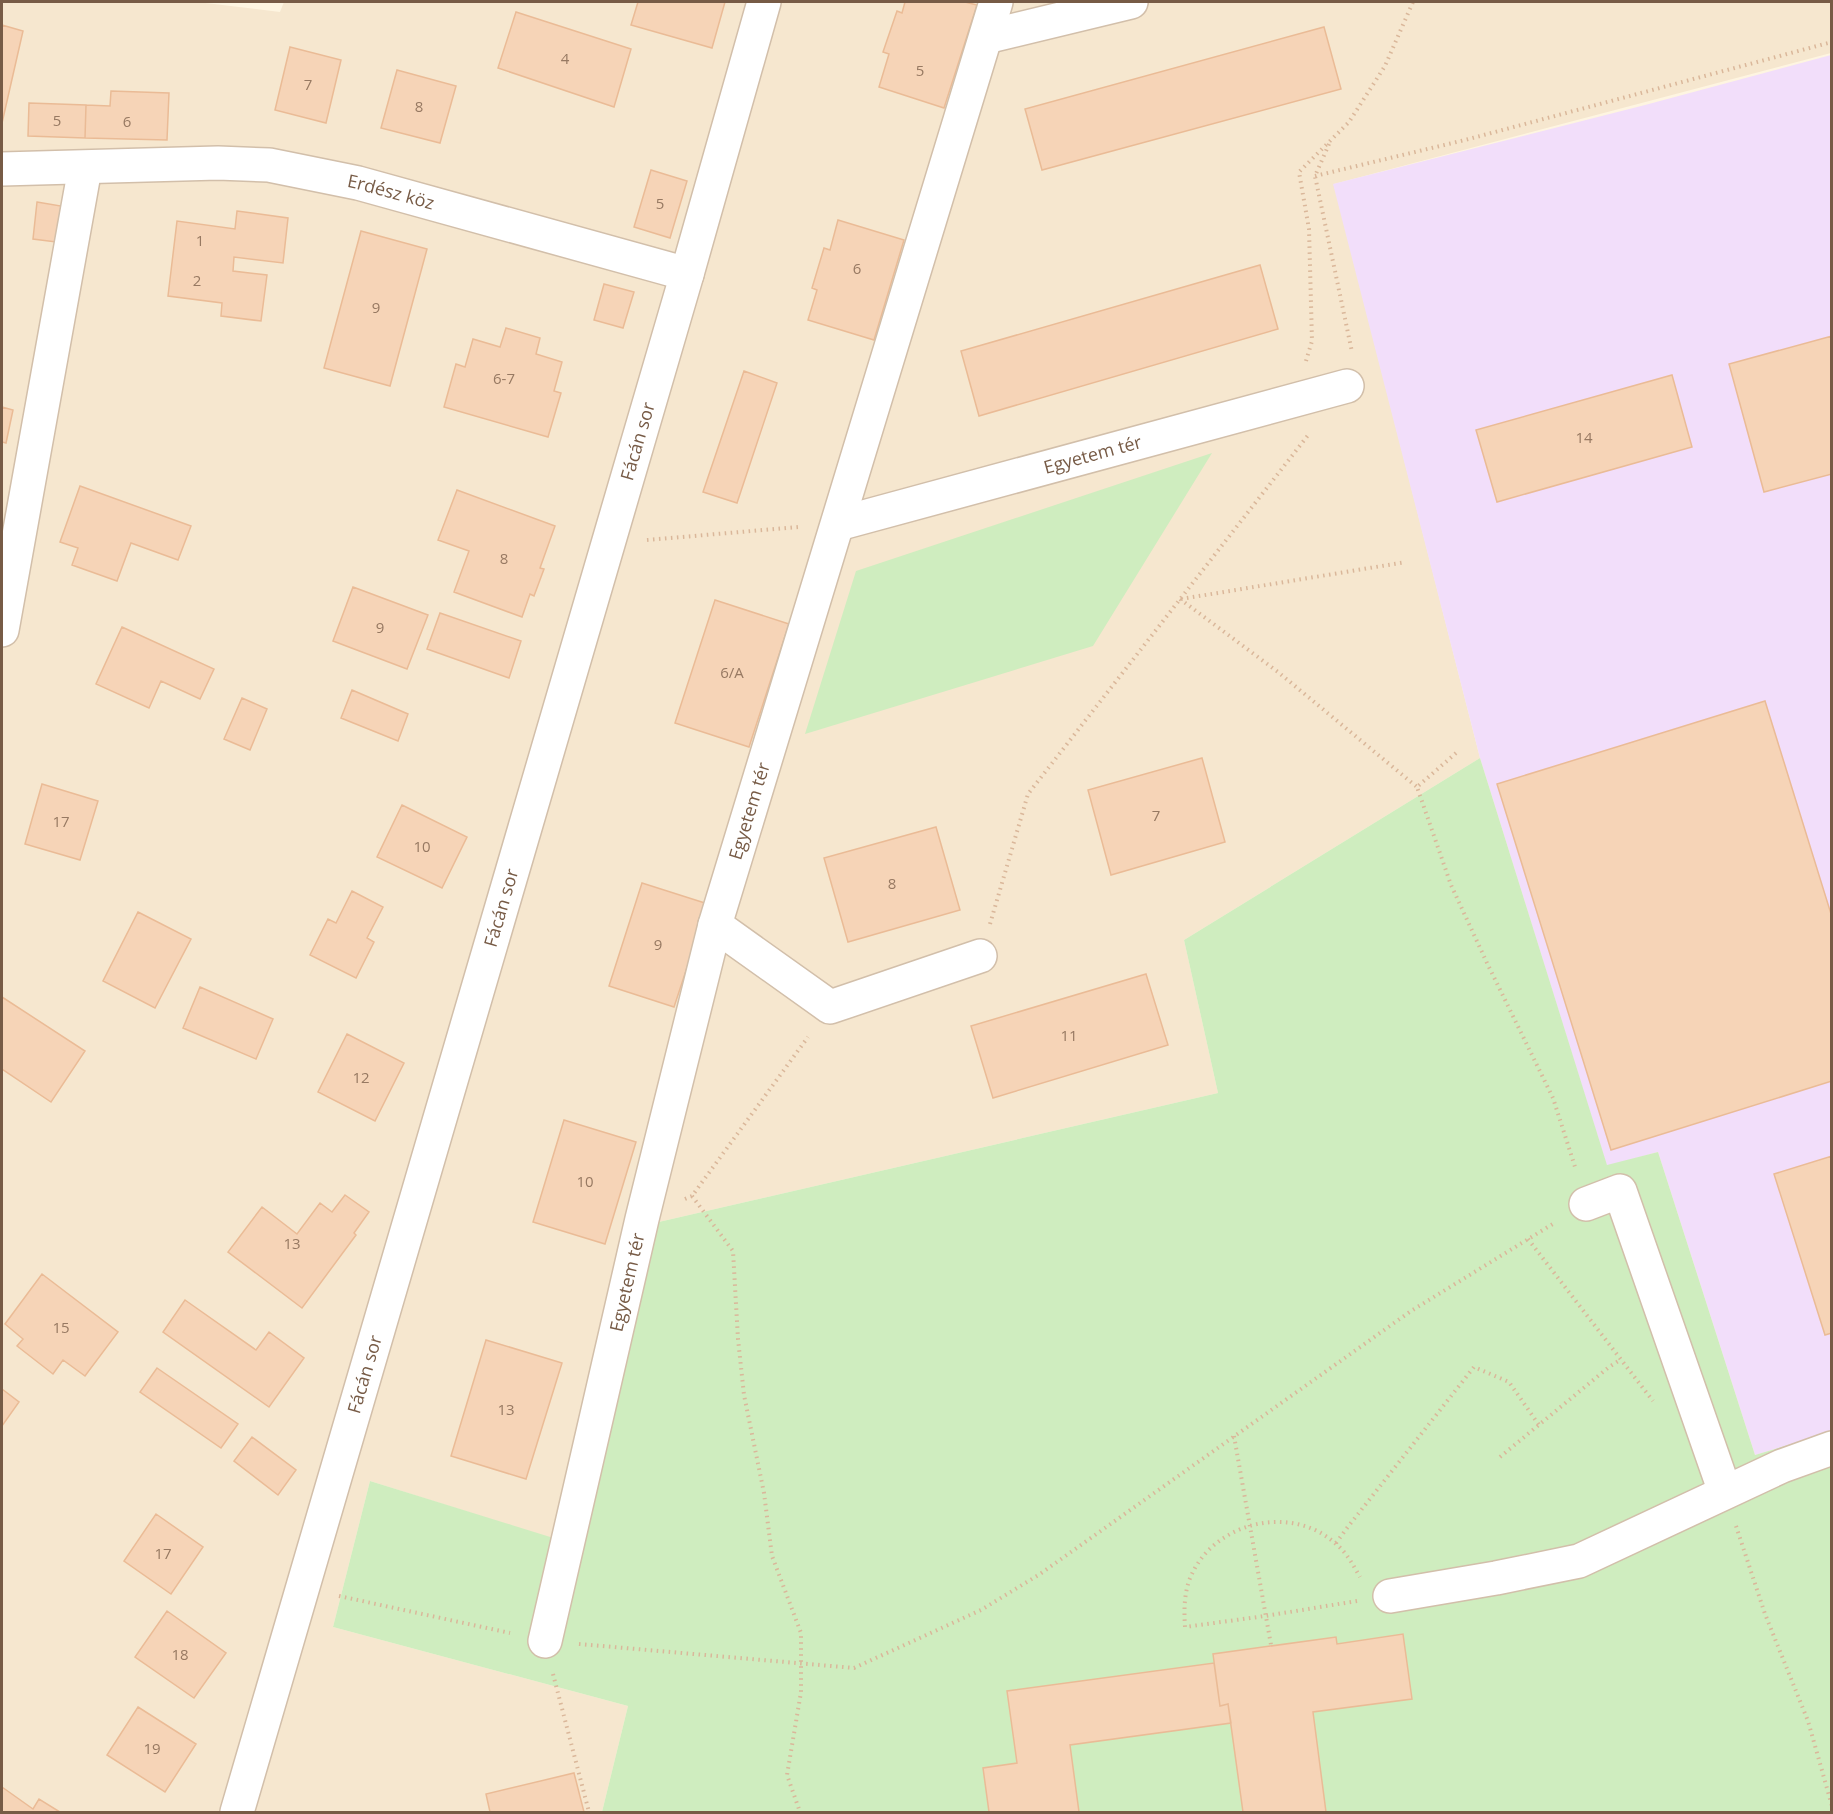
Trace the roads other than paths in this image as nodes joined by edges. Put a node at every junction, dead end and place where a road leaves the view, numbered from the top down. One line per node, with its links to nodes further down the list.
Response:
1 (764, 2): 7 (street, Fácán sor)
2 (996, 2): 4 (street, Egyetem tér)
3 (1131, 2): 4 (street)
4 (986, 37): 9 (street, Egyetem tér)
5 (85, 168): 6 (street, Erdész köz); 7 (street, Erdész köz); 10 (street)
6 (2, 169)
7 (687, 274): 18 (street, Fácán sor)
8 (1350, 373): 9 (street, Egyetem tér)
9 (838, 524): 11 (street, Egyetem tér)
10 (2, 630)
11 (715, 925): 12 (street); 17 (street, Egyetem tér)
12 (980, 956)
13 (1586, 1204): 15 (street)
14 (1832, 1448): 15 (street)
15 (1725, 1492): 16 (street)
16 (1378, 1598)
17 (545, 1641)
18 (237, 1812)

